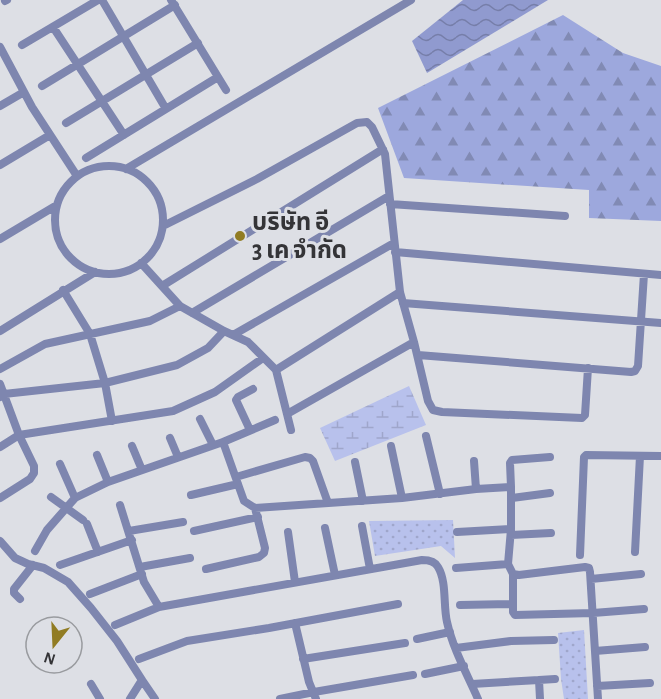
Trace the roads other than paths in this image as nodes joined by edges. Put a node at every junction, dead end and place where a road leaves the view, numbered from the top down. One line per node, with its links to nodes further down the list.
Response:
1 (98, 0): 5 (street)
2 (102, 0): 6 (street)
3 (411, 0): 25 (street)
4 (173, 3): 6 (street); 7 (street)
5 (53, 27): 8 (street); 10 (street)
6 (124, 37): 10 (street); 11 (street)
7 (198, 43): 11 (street); 12 (street)
8 (22, 45)
9 (0, 48): 15 (street)
10 (78, 65): 13 (street); 16 (street)
11 (146, 74): 16 (street); 18 (street)
12 (218, 77): 14 (street); 18 (street)
13 (42, 86)
14 (226, 90)
15 (24, 92): 17 (street); 20 (street)
16 (102, 101): 19 (street); 21 (street)
17 (0, 106)
18 (166, 109): 21 (street)
19 (66, 123)
20 (50, 135): 24 (street); 26 (street)
21 (124, 135): 23 (street)
22 (383, 149): 27 (street); 30 (street); 37 (street)
23 (86, 158)
24 (0, 165)
25 (126, 169): 26 (street); 30 (street)
26 (77, 176): 28 (street)
27 (389, 200): 29 (street); 32 (street); 42 (street)
28 (57, 205): 31 (street); 34 (street)
29 (565, 216)
30 (163, 225): 33 (street)
31 (0, 239)
32 (395, 247): 35 (street); 39 (street); 48 (street)
33 (141, 263): 34 (street); 37 (street)
34 (95, 272): 38 (street)
35 (644, 274): 36 (street); 43 (street)
36 (661, 275)
37 (162, 286): 41 (street)
38 (63, 290): 45 (street); 47 (street)
39 (400, 292): 40 (street); 54 (street)
40 (403, 303): 43 (street); 49 (street)
41 (180, 306): 42 (street); 47 (street)
42 (192, 313): 46 (street)
43 (641, 321): 44 (street); 52 (street)
44 (661, 323)
45 (0, 331)
46 (224, 331): 48 (street); 55 (street)
47 (90, 334): 53 (street); 55 (street)
48 (233, 335): 51 (street)
49 (414, 342): 50 (street); 59 (street)
50 (418, 355): 52 (street); 52 (street)
51 (263, 358): 54 (street); 62 (street)
52 (588, 368)
53 (0, 369)
54 (276, 369): 59 (street)
55 (105, 383): 58 (street); 62 (street)
56 (0, 384): 58 (street)
57 (253, 389): 63 (street)
58 (2, 396): 65 (street)
59 (287, 414): 64 (street)
60 (200, 419): 70 (street)
61 (275, 420): 63 (street)
62 (112, 421): 65 (street)
63 (250, 430): 68 (street)
64 (291, 430)
65 (19, 435): 72 (street); 90 (street)
66 (426, 436): 87 (street)
67 (171, 438): 76 (street)
68 (223, 442): 70 (street); 82 (street)
69 (132, 446): 81 (street)
70 (213, 446): 76 (street)
71 (391, 446): 92 (street)
72 (0, 447)
73 (97, 456): 83 (street)
74 (640, 456): 75 (street); 112 (street); 113 (street)
75 (661, 456)
76 (178, 457): 81 (street)
77 (550, 457): 84 (street)
78 (474, 461): 85 (street)
79 (355, 462): 94 (street)
80 (60, 464): 91 (street)
81 (142, 470): 83 (street)
82 (237, 480): 88 (street); 95 (street); 98 (street)
83 (108, 482): 91 (street)
84 (512, 487): 85 (street); 93 (street)
85 (476, 489): 87 (street)
86 (550, 493): 93 (street)
87 (440, 494): 92 (street)
88 (191, 495)
89 (51, 497): 97 (street)
90 (0, 498)
91 (75, 498): 97 (street)
92 (402, 498): 94 (street)
93 (512, 498): 106 (street)
94 (363, 501): 95 (street)
95 (328, 503): 98 (street)
96 (120, 505): 102 (street)
97 (66, 508): 110 (street); 111 (street)
98 (257, 512): 103 (street); 119 (street)
99 (183, 522): 102 (street)
100 (362, 526): 120 (street)
101 (325, 528): 124 (street)
102 (129, 531): 108 (street)
103 (195, 531)
104 (288, 532): 126 (street)
105 (457, 532): 106 (street)
106 (511, 532): 107 (street); 115 (street)
107 (551, 533)
108 (132, 540): 111 (street); 121 (street)
109 (0, 541): 116 (street)
110 (35, 551)
111 (98, 552): 117 (street)
112 (635, 552)
113 (580, 555)
114 (190, 558): 121 (street)
115 (508, 564): 118 (street); 122 (street)
116 (33, 565): 128 (street); 150 (street)
117 (60, 565)
118 (456, 568)
119 (206, 569)
120 (370, 569): 124 (street); 137 (street)
121 (141, 570): 127 (street); 132 (street)
122 (513, 574): 125 (street); 130 (street)
123 (641, 574): 125 (street)
124 (335, 575): 126 (street)
125 (591, 579): 134 (street)
126 (295, 582): 132 (street)
127 (90, 594)
128 (20, 599)
129 (398, 604): 135 (street)
130 (513, 604): 131 (street); 134 (street)
131 (460, 605)
132 (159, 608): 136 (street)
133 (644, 609): 134 (street)
134 (593, 613): 143 (street)
135 (294, 623): 144 (street); 145 (street)
136 (115, 625)
137 (450, 632): 138 (street); 142 (street)
138 (417, 639)
139 (554, 640): 142 (street)
140 (405, 643): 145 (street)
141 (645, 647): 143 (street)
142 (456, 648): 146 (street)
143 (595, 651): 155 (street)
144 (139, 659)
145 (303, 659): 156 (street)
146 (464, 666): 147 (street); 154 (street)
147 (425, 674)
148 (413, 675): 156 (street)
149 (555, 679): 151 (street)
150 (142, 680): 158 (street); 159 (street)
151 (539, 680): 154 (street); 162 (street)
152 (650, 683): 155 (street)
153 (91, 684): 157 (street)
154 (472, 684): 161 (street)
155 (597, 686): 163 (street)
156 (315, 695): 160 (street)
157 (100, 699)
158 (130, 699)
159 (155, 699)
160 (280, 699)
161 (478, 699)
162 (540, 699)
163 (598, 699)

